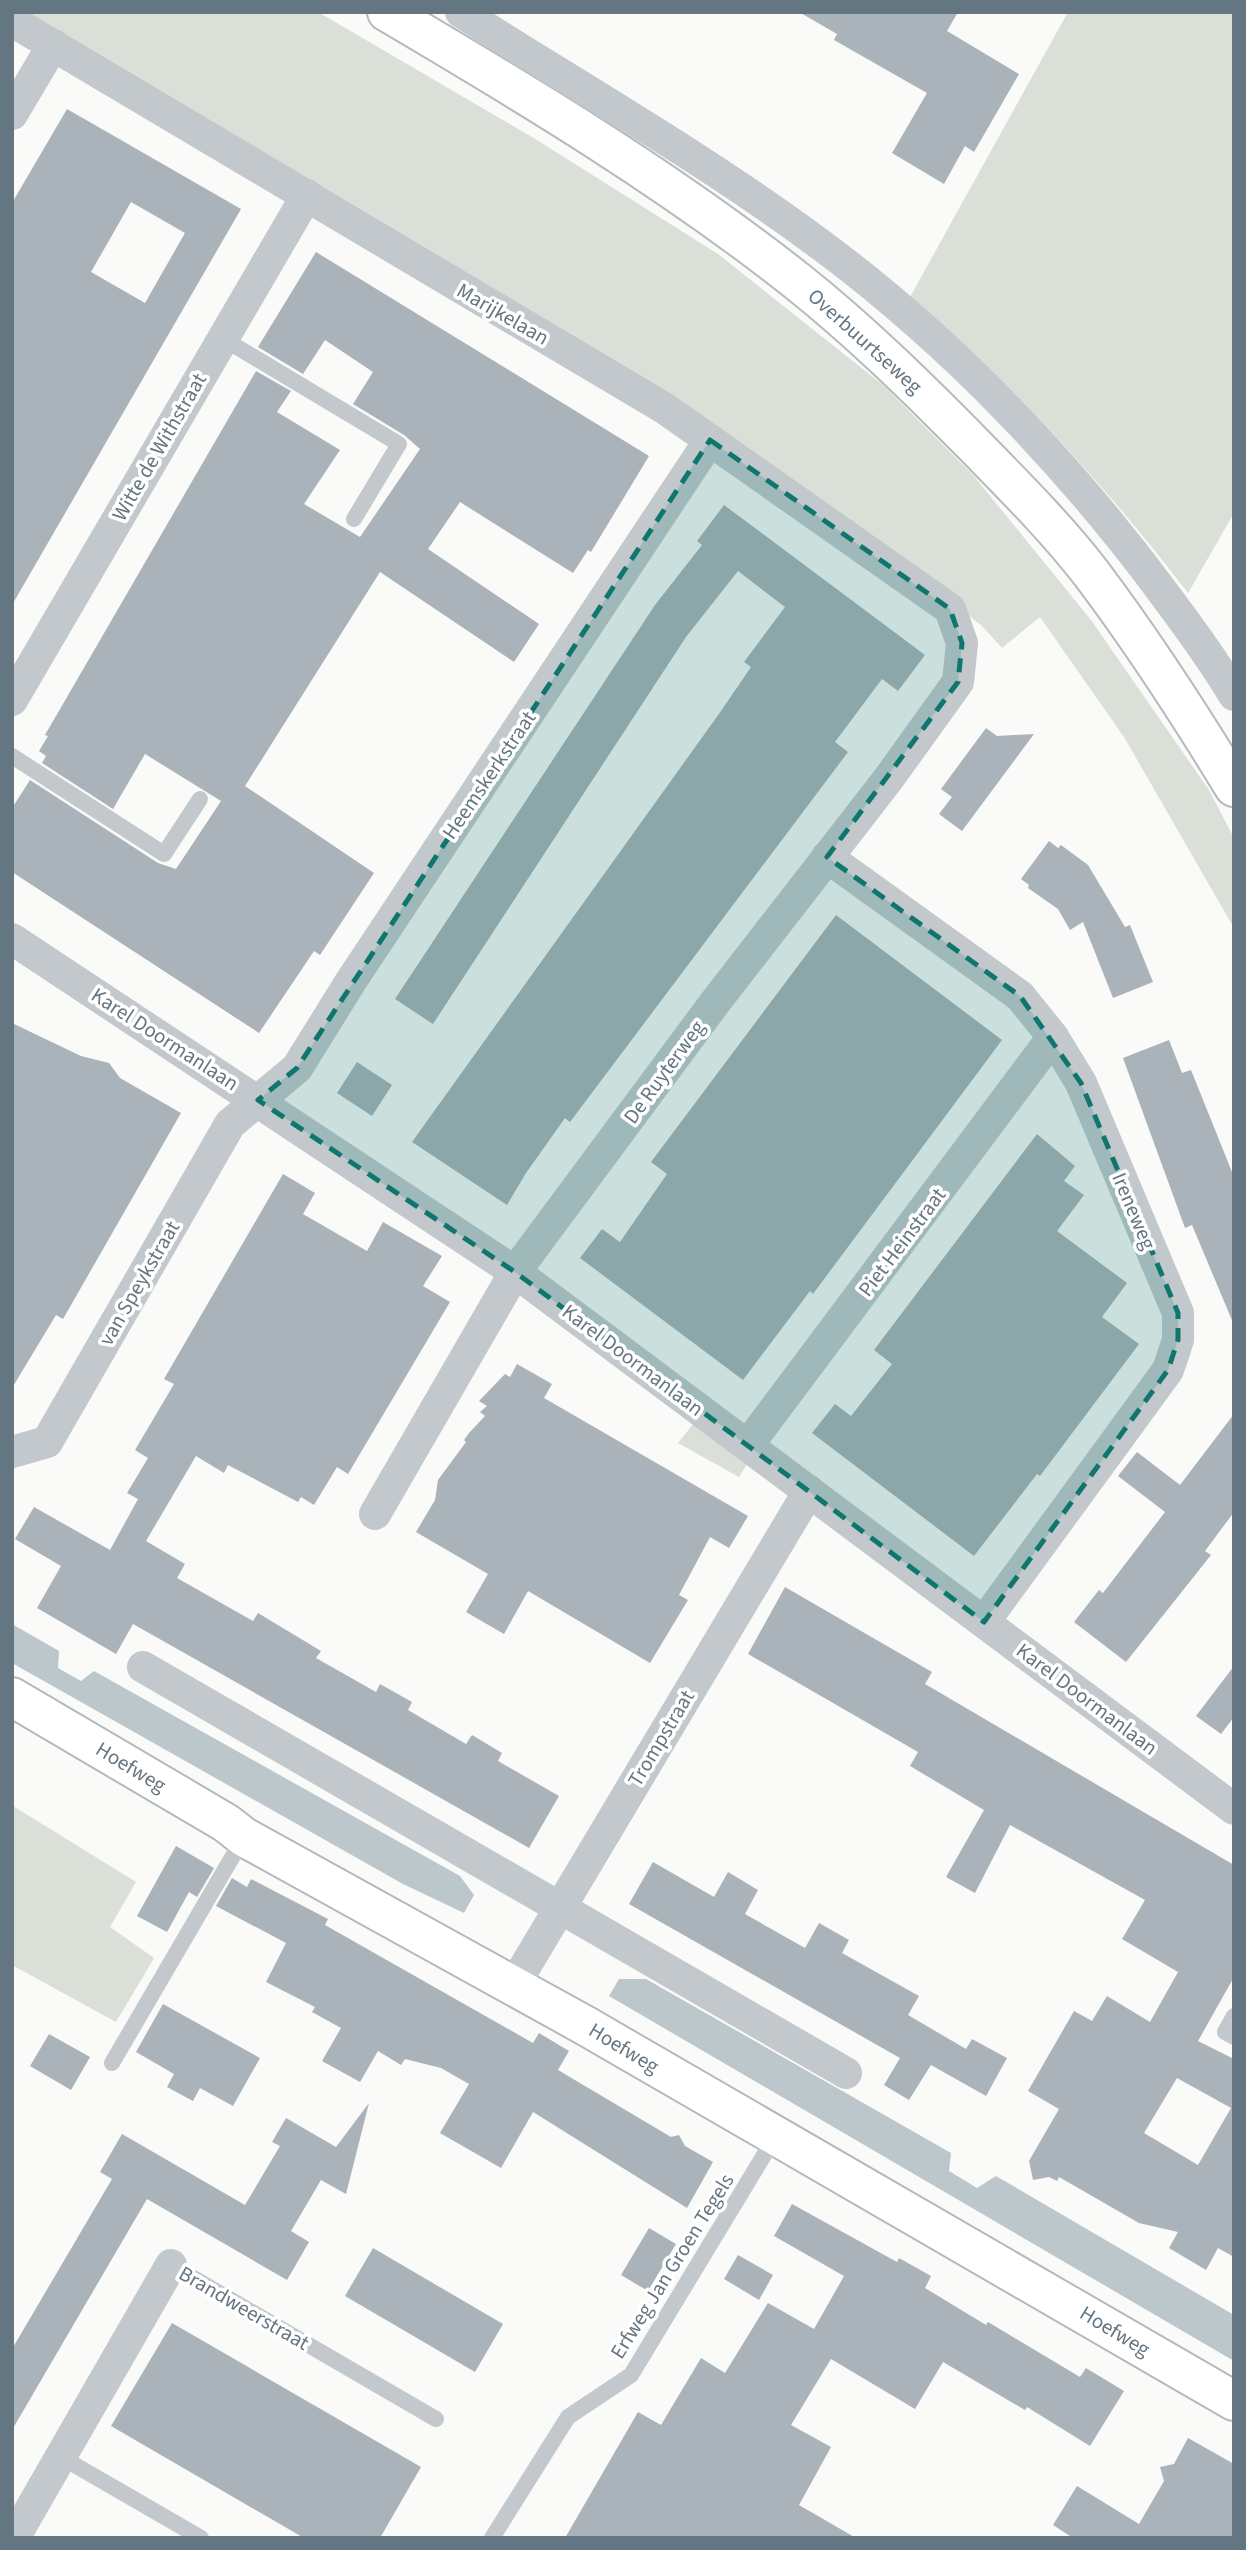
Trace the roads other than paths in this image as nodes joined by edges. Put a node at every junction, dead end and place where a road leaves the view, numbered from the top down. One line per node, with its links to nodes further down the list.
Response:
1 (387, 12): 14 (street, Overbuurtseweg)
2 (461, 12): 11 (street, Overbuurtseweg)
3 (12, 21): 4 (street, Marijkelaan)
4 (53, 45): 5 (street); 6 (street, Marijkelaan)
5 (12, 114)
6 (307, 195): 7 (street, Witte de Withstraat); 8 (street, Marijkelaan)
7 (222, 338): 9 (lane); 12 (street, Witte de Withstraat)
8 (710, 440): 10 (street, Marijkelaan); 19 (street, Heemskerkstraat)
9 (354, 519)
10 (962, 643): 16 (street, De Ruyterweg)
11 (1234, 695)
12 (12, 700)
13 (12, 756): 15 (lane)
14 (1234, 787)
15 (200, 799)
16 (827, 857): 18 (street, Ireneweg); 20 (street, De Ruyterweg)
17 (12, 939): 19 (street, Karel Doormanlaan)
18 (1053, 1037): 21 (street, Piet Heinstraat); 25 (street, Ireneweg)
19 (258, 1100): 20 (street, Karel Doormanlaan); 22 (street, van Speykstraat)
20 (515, 1272): 21 (street, Karel Doormanlaan); 24 (street, De Ruyterweg)
21 (748, 1445): 23 (street, Karel Doormanlaan)
22 (12, 1452)
23 (809, 1491): 25 (street, Karel Doormanlaan); 30 (street, Trompstraat)
24 (376, 1514)
25 (984, 1622): 28 (street, Karel Doormanlaan)
26 (143, 1667): 30 (street)
27 (12, 1697): 29 (street, Hoefweg)
28 (1234, 1809)
29 (244, 1837): 31 (street, Hoefweg); 34 (lane)
30 (560, 1906): 31 (street, Trompstraat); 35 (street)
31 (514, 1985): 36 (street, Hoefweg)
32 (1234, 2016): 33 (lane)
33 (1234, 2037)
34 (112, 2063)
35 (846, 2073)
36 (775, 2137): 38 (street, Hoefweg); 43 (lane, Erfweg Jan Groen Tegels)
37 (171, 2265): 39 (lane, Brandweerstraat); 40 (street, Brandweerstraat)
38 (1234, 2402)
39 (436, 2419)
40 (61, 2457): 41 (street, Brandweerstraat); 42 (lane)
41 (14, 2538)
42 (201, 2538)
43 (492, 2538)

